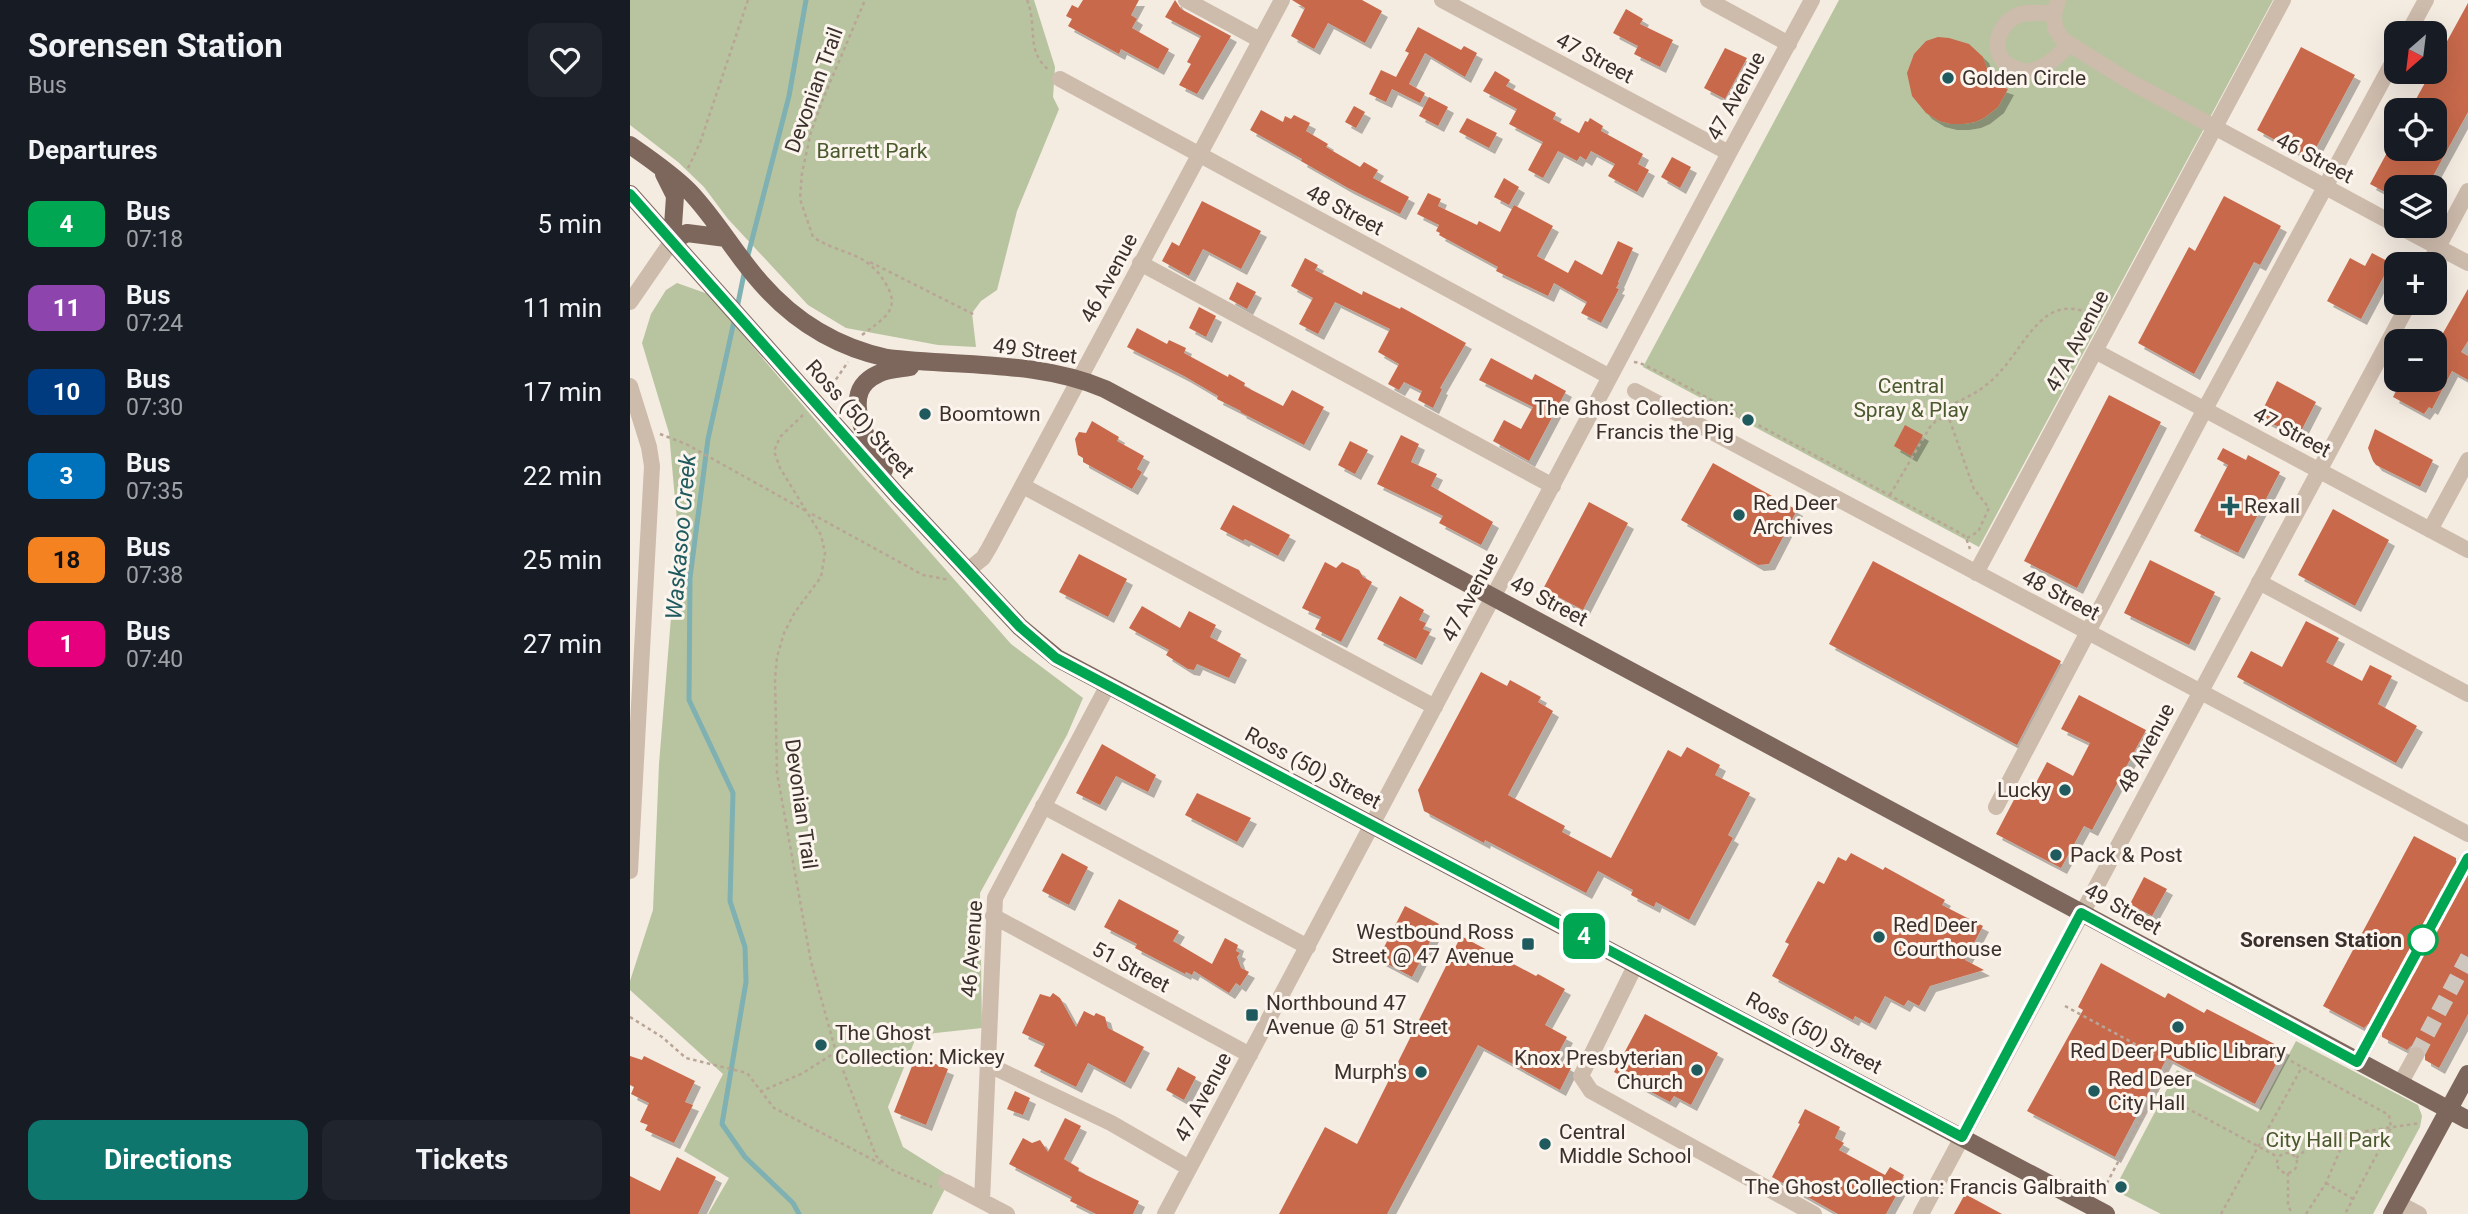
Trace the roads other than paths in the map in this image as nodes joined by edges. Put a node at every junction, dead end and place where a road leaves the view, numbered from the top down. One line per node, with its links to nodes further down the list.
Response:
1 (1186, 0): 10 (street)
2 (1282, 0): 10 (street, 46 Avenue)
3 (1442, 0): 17 (street, 47 Street)
4 (1708, 0): 11 (street)
5 (1812, 0): 11 (street, 47 Avenue)
6 (2283, 0): 15 (street, 47A Avenue)
7 (2426, 0): 9 (street)
8 (2056, 7): 12 (street); 12 (street)
9 (2415, 21)
10 (1260, 40): 18 (street, 46 Avenue)
11 (1789, 44): 17 (street, 47 Avenue)
12 (2070, 44): 15 (street)
13 (2384, 78): 20 (street)
14 (1060, 79): 18 (street, 48 Street)
15 (2214, 128): 20 (street, 46 Street); 33 (street, 47A Avenue)
16 (630, 145): 19 (main road, 49 Street)
17 (1729, 153): 35 (street, 47 Avenue)
18 (1199, 155): 29 (street, 46 Avenue); 35 (street, 48 Street)
19 (653, 161): 24 (main road, 49 Street); 26 (main road)
20 (2326, 187): 23 (street, 46 Street); 39 (street)
21 (2468, 191): 27 (street)
22 (630, 194): 26 (main road, Ross (50) Street)
23 (2384, 218)
24 (726, 238): 26 (main road); 34 (main road, 49 Street)
25 (2421, 238): 27 (street, 46 Street)
26 (671, 241): 31 (street); 45 (main road, Ross (50) Street)
27 (2438, 247): 28 (street); 30 (street, 46 Street)
28 (2435, 252)
29 (1140, 263): 36 (street, 46 Avenue); 44 (street)
30 (2468, 264)
31 (630, 302)
32 (2403, 315): 42 (street, 48 Avenue)
33 (2095, 351): 39 (street, 47 Street); 49 (street, 47A Avenue)
34 (932, 363): 36 (main road, 49 Street); 45 (main road)
35 (1610, 377): 44 (street, 47 Avenue)
36 (1080, 380): 43 (street, 46 Avenue); 51 (main road, 49 Street)
37 (630, 386): 40 (street)
38 (1635, 391): 49 (street, 48 Street)
39 (2205, 409): 42 (street, 47 Street); 52 (street)
40 (634, 416): 57 (street)
41 (2468, 460): 46 (street)
42 (2319, 470): 46 (street, 47 Street); 50 (street, 48 Avenue)
43 (1023, 486): 48 (street, 46 Avenue); 56 (street)
44 (1553, 486): 51 (street, 47 Avenue)
45 (897, 495): 48 (main road, Ross (50) Street)
46 (2430, 530): 47 (street, 47 Street)
47 (2468, 550)
48 (968, 570): 53 (main road, Ross (50) Street)
49 (1976, 573): 52 (street, 48 Street)
50 (2259, 582): 54 (street, 48 Avenue); 55 (street)
51 (1494, 597): 56 (street, 47 Avenue); 63 (main road, 49 Street)
52 (2087, 632): 54 (street, 48 Street); 59 (street)
53 (1108, 685): 58 (street, 46 Avenue); 60 (main road, Ross (50) Street)
54 (2200, 692): 61 (street, 48 Street); 63 (street, 48 Avenue)
55 (2468, 694)
56 (1435, 707): 60 (street, 47 Avenue)
57 (633, 766): 62 (street)
58 (1043, 806): 64 (street, 46 Avenue); 65 (street)
59 (1996, 807)
60 (1373, 825): 65 (street, 47 Avenue); 66 (main road, Ross (50) Street)
61 (2468, 834)
62 (630, 871)
63 (2081, 913): 70 (main road, 49 Street); 76 (street, 48 Avenue)
64 (992, 916): 68 (street, 51 Street); 71 (street, 46 Avenue)
65 (1308, 947): 68 (street, 47 Avenue)
66 (1636, 964): 76 (main road, Ross (50) Street); 83 (street)
67 (2373, 1033): 70 (street)
68 (1250, 1055): 77 (street, 47 Avenue)
69 (2416, 1055): 73 (street)
70 (2357, 1062): 73 (main road, 49 Street)
71 (987, 1064): 77 (street); 79 (street, 46 Avenue)
72 (2468, 1074): 74 (main road)
73 (2400, 1084): 74 (main road, 49 Street)
74 (2449, 1110): 75 (main road, 49 Street); 80 (main road)
75 (2468, 1120)
76 (1962, 1137): 84 (street, 48 Avenue); 85 (main road, Ross (50) Street)
77 (1189, 1168): 82 (street, 47 Avenue)
78 (943, 1187): 79 (street)
79 (982, 1201): 81 (street)
80 (2395, 1208): 86 (street)
81 (1007, 1214)
82 (1165, 1214)
83 (1814, 1214)
84 (1921, 1214)
85 (2106, 1214)
86 (2419, 1214)

